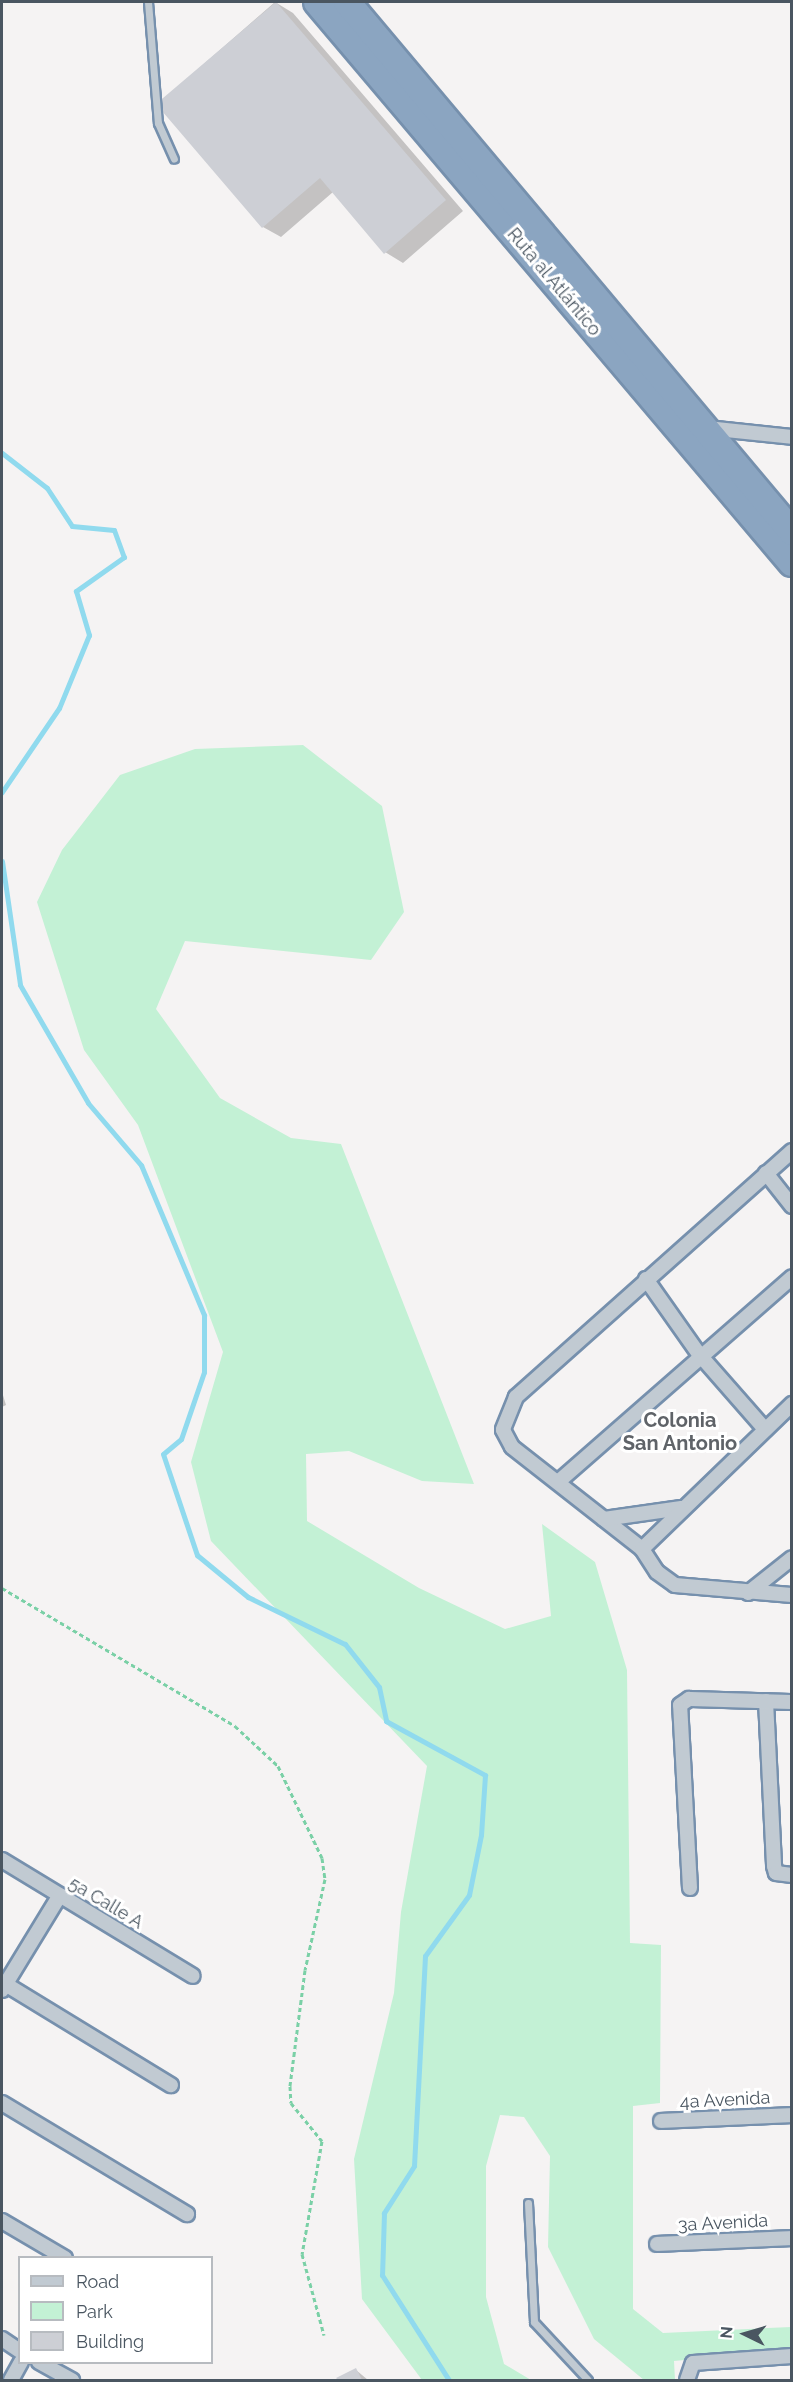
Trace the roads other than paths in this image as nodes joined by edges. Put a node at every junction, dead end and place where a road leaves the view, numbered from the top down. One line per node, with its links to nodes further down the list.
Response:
1 (148, 2): 4 (lane)
2 (317, 2): 8 (highway, Ruta al Atlántico)
3 (347, 2): 5 (highway, Ruta al Atlántico)
4 (174, 159)
5 (703, 428): 6 (street); 7 (highway, Ruta al Atlántico)
6 (792, 437)
7 (792, 532)
8 (792, 563)
9 (792, 1151): 10 (street)
10 (766, 1173): 11 (street); 13 (street)
11 (792, 1206)
12 (792, 1277): 14 (street)
13 (646, 1279): 14 (street); 17 (street)
14 (699, 1354): 16 (street); 17 (street)
15 (792, 1404): 16 (street)
16 (763, 1427): 18 (street)
17 (558, 1482): 19 (street)
18 (681, 1508): 19 (street); 20 (street)
19 (604, 1519): 20 (street)
20 (642, 1549): 22 (street)
21 (792, 1558): 22 (street)
22 (748, 1593): 23 (street)
23 (792, 1595)
24 (766, 1701): 25 (street); 27 (street); 28 (street)
25 (792, 1702)
26 (2, 1860): 29 (street, 5a Calle A)
27 (792, 1875)
28 (690, 1888)
29 (60, 1895): 30 (street, 5a Calle A); 31 (street)
30 (193, 1976)
31 (3, 1986): 32 (street)
32 (171, 2085)
33 (2, 2103): 37 (street)
34 (792, 2115): 35 (street, 4a Avenida)
35 (661, 2121)
36 (528, 2203): 49 (lane)
37 (187, 2214)
38 (2, 2221): 41 (street)
39 (792, 2238): 40 (street, 3a Avenida)
40 (657, 2244)
41 (62, 2256)
42 (2, 2339): 43 (street)
43 (18, 2350)
44 (792, 2356): 50 (street)
45 (20, 2364): 47 (street)
46 (43, 2364): 48 (street)
47 (11, 2380)
48 (72, 2380)
49 (588, 2380)
50 (687, 2380)

